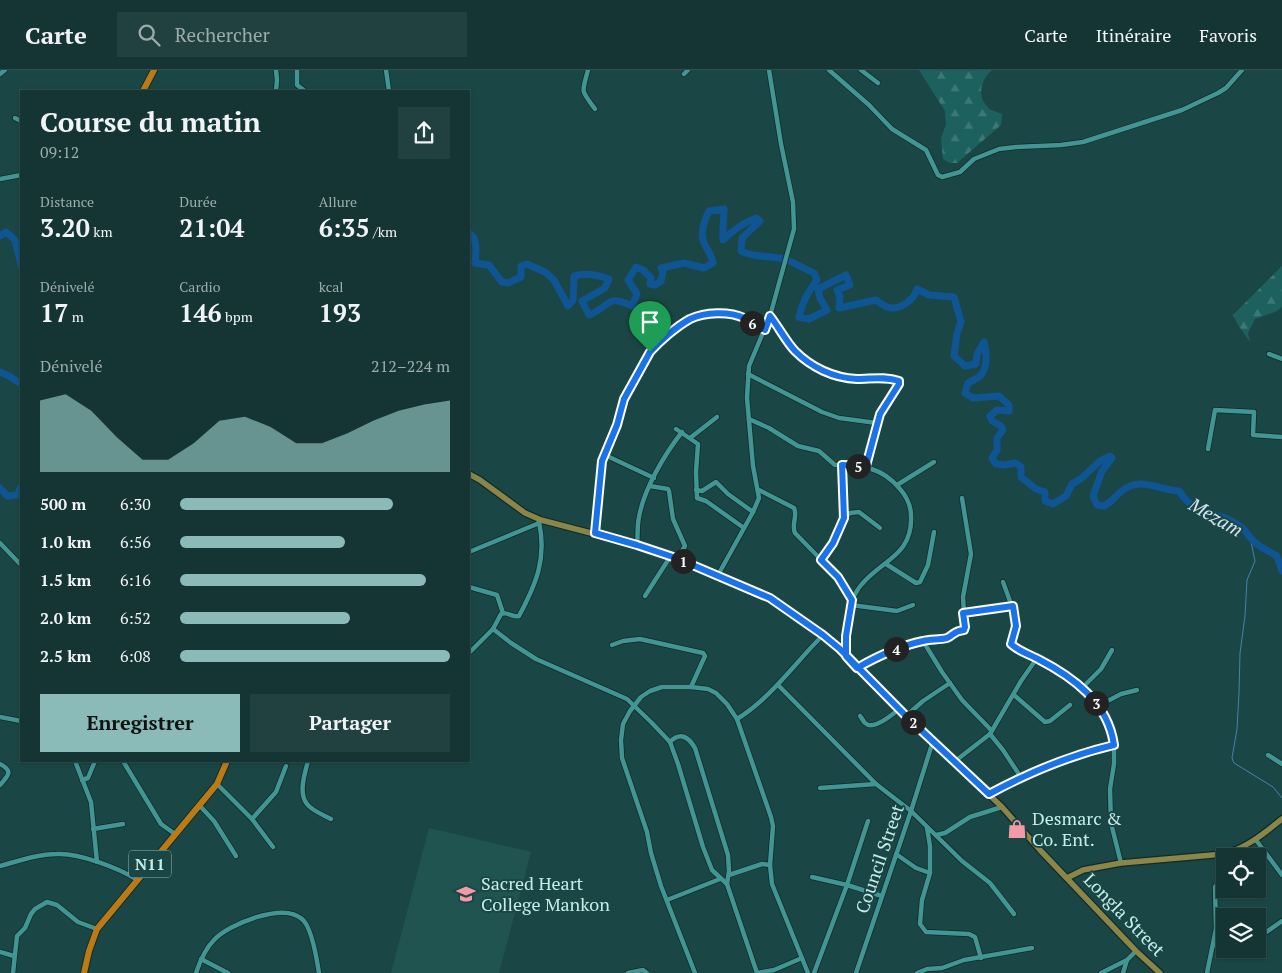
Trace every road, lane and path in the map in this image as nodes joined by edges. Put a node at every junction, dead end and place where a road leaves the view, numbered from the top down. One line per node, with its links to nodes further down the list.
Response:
1 (4, 70): 11 (street)
2 (154, 70): 13 (highway)
3 (276, 70): 14 (street)
4 (297, 70): 15 (street)
5 (386, 70): 16 (street)
6 (588, 70): 17 (street)
7 (769, 70): 22 (street)
8 (829, 70): 10 (street)
9 (861, 70): 12 (street)
10 (1242, 70)
11 (0, 74)
12 (878, 83)
13 (144, 90)
14 (276, 90)
15 (304, 90)
16 (389, 90)
17 (595, 109)
18 (15, 118): 19 (street)
19 (20, 120)
20 (20, 175): 21 (street)
21 (0, 179)
22 (770, 316): 23 (street); 29 (street)
23 (765, 330): 26 (street); 35 (street)
24 (1269, 354): 25 (street)
25 (1282, 359)
26 (748, 374): 28 (street); 29 (street)
27 (717, 417): 33 (street)
28 (750, 419): 37 (street); 44 (street)
29 (877, 423): 38 (street)
30 (676, 429): 31 (street)
31 (682, 432): 33 (street); 40 (street)
32 (1282, 437): 34 (street)
33 (690, 438): 43 (street)
34 (1208, 449)
35 (604, 455): 40 (street); 52 (street)
36 (934, 462): 41 (street)
37 (842, 465): 38 (street); 47 (street)
38 (866, 466): 41 (street)
39 (470, 475): 48 (main road, Longla Street)
40 (654, 478): 42 (street)
41 (897, 485): 59 (street)
42 (650, 486): 54 (street); 56 (street)
43 (696, 490): 46 (street); 49 (street)
44 (759, 490): 46 (street); 57 (street)
45 (962, 498): 68 (street)
46 (753, 512): 49 (street)
47 (844, 518): 50 (street); 57 (street)
48 (540, 521): 52 (main road, Longla Street); 55 (street); 67 (street)
49 (744, 528): 60 (street)
50 (880, 528)
51 (934, 532): 59 (street)
52 (595, 533): 54 (main road, Longla Street)
53 (0, 543): 58 (street)
54 (637, 545): 56 (main road, Longla Street)
55 (470, 552)
56 (673, 558): 60 (main road, Longla Street); 63 (street)
57 (821, 560): 64 (street)
58 (20, 564)
59 (886, 564): 64 (street)
60 (718, 575): 70 (main road, Longla Street)
61 (1003, 582): 66 (street)
62 (470, 587): 67 (street)
63 (645, 596)
64 (851, 603): 65 (street); 72 (street)
65 (913, 605)
66 (1013, 606): 68 (street); 78 (street)
67 (503, 613): 69 (street)
68 (963, 613): 71 (street)
69 (493, 629): 76 (street); 86 (street)
70 (823, 635): 74 (main road, Longla Street); 81 (street)
71 (923, 641): 79 (street); 80 (street)
72 (846, 644): 74 (street); 77 (street)
73 (612, 645): 82 (street)
74 (840, 649): 77 (main road, Longla Street)
75 (1112, 650): 83 (street)
76 (470, 652)
77 (846, 656): 79 (main road, Longla Street)
78 (1037, 658): 83 (street); 85 (street)
79 (857, 668): 89 (main road, Longla Street)
80 (950, 683): 91 (street); 95 (street)
81 (778, 685): 93 (street); 114 (street)
82 (691, 686): 86 (street); 93 (street)
83 (1083, 687): 88 (street)
84 (1137, 690): 88 (street)
85 (1014, 695): 87 (street); 95 (street)
86 (635, 705): 97 (street); 153 (street)
87 (1070, 705)
88 (1098, 706): 98 (street)
89 (899, 709): 90 (street); 91 (main road, Longla Street)
90 (860, 716)
91 (906, 716): 96 (main road, Longla Street)
92 (0, 717): 94 (street)
93 (737, 719): 140 (street)
94 (20, 721)
95 (991, 733): 107 (street); 111 (street)
96 (932, 741): 99 (main road, Longla Street); 100 (street, Council Street)
97 (670, 742): 143 (street); 147 (street)
98 (1114, 745): 111 (street); 139 (street)
99 (940, 748): 100 (street); 107 (main road, Longla Street)
100 (928, 753): 120 (street, Council Street)
101 (1268, 756): 109 (street)
102 (75, 762): 112 (street)
103 (95, 762): 112 (street)
104 (124, 762): 129 (street)
105 (227, 762): 113 (highway, N11)
106 (308, 762): 122 (street)
107 (954, 762): 117 (main road, Longla Street)
108 (0, 764): 115 (street)
109 (1282, 764)
110 (286, 766): 121 (street)
111 (1022, 778): 117 (street)
112 (82, 780): 127 (street)
113 (217, 784): 118 (highway, N11); 121 (street)
114 (876, 784): 116 (street); 120 (street)
115 (0, 785)
116 (820, 788)
117 (989, 794): 119 (main road, Longla Street)
118 (200, 806): 129 (highway, N11); 137 (street)
119 (1002, 807): 128 (street); 146 (main road, Longla Street)
120 (911, 811): 126 (street); 135 (street, Council Street)
121 (252, 819): 133 (street)
122 (331, 819)
123 (1282, 819): 132 (main road)
124 (868, 821): 150 (street)
125 (123, 824): 127 (street)
126 (926, 827): 130 (street); 142 (street)
127 (93, 829): 138 (street)
128 (945, 833): 130 (street); 131 (street)
129 (175, 834): 148 (highway, N11)
130 (936, 835): 131 (street)
131 (942, 840): 154 (street)
132 (1256, 840): 134 (main road); 144 (street)
133 (274, 847)
134 (1242, 848)
135 (896, 854): 142 (street); 152 (street, Council Street)
136 (1216, 854): 139 (main road)
137 (236, 856)
138 (97, 862): 141 (street); 148 (street)
139 (1120, 863): 146 (main road)
140 (770, 865): 143 (street); 163 (street)
141 (0, 866)
142 (930, 873): 164 (street)
143 (729, 875): 149 (street)
144 (1282, 875)
145 (812, 877): 150 (street)
146 (1067, 878): 160 (main road, Longla Street)
147 (720, 879): 149 (street); 153 (street)
148 (138, 880): 156 (highway, N11)
149 (727, 884): 175 (street)
150 (847, 885): 152 (street); 177 (street)
151 (1216, 886): 158 (street)
152 (882, 896): 178 (street, Council Street)
153 (667, 900): 174 (street)
154 (1014, 914)
155 (1282, 922): 157 (street)
156 (97, 929): 162 (street); 168 (highway, N11)
157 (1266, 933)
158 (1214, 945): 183 (street)
159 (1032, 948): 164 (street)
160 (1136, 951): 166 (street); 182 (main road, Longla Street)
161 (0, 952): 162 (street)
162 (14, 956): 167 (street)
163 (802, 958): 175 (street); 176 (street)
164 (981, 958): 179 (street)
165 (201, 959): 169 (street); 170 (street); 171 (street)
166 (1126, 960): 180 (street); 181 (street)
167 (13, 973)
168 (84, 973)
169 (196, 973)
170 (228, 973)
171 (319, 973)
172 (628, 973): 173 (street)
173 (647, 973)
174 (695, 973)
175 (757, 973)
176 (808, 973)
177 (814, 973)
178 (856, 973)
179 (917, 973)
180 (1101, 973)
181 (1123, 973)
182 (1160, 973)
183 (1207, 973)

